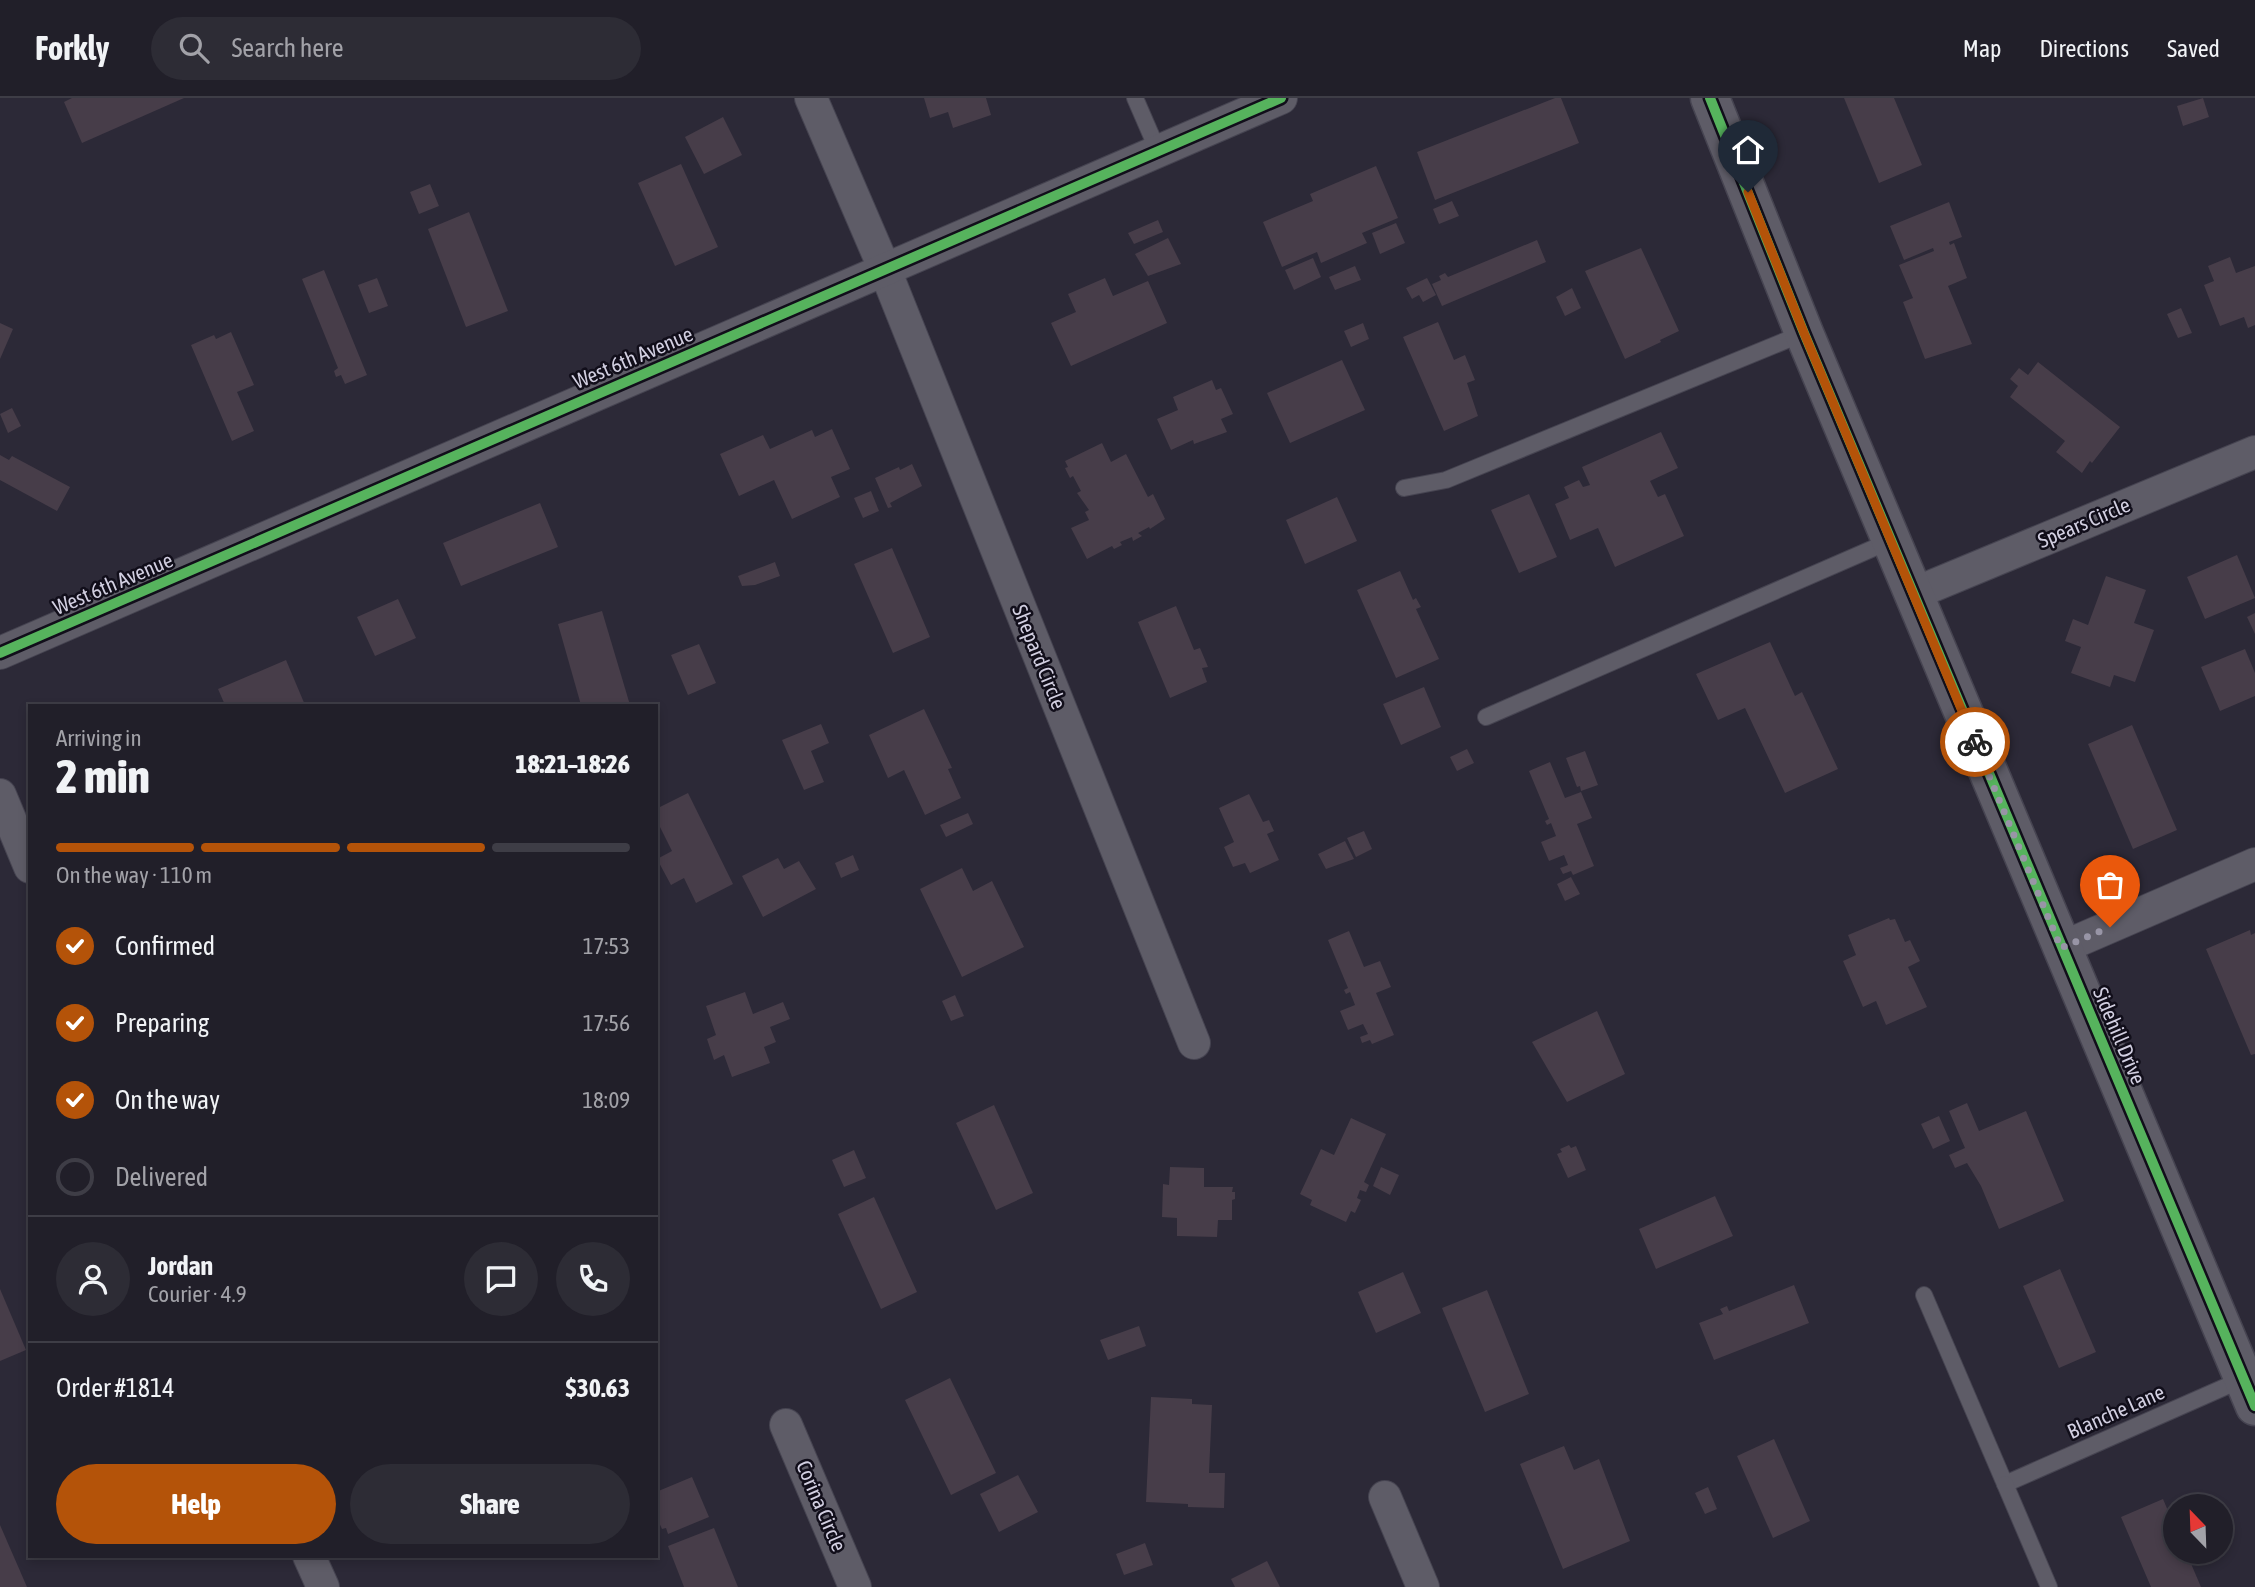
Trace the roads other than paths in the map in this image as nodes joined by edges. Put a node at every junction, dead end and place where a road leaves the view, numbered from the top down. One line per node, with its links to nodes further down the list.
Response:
1 (811, 98): 6 (street, Shepard Circle)
2 (1136, 98): 5 (lane)
3 (1281, 98): 5 (street, West 6th Avenue)
4 (1710, 98): 7 (street, Sidehill Drive)
5 (1158, 152): 6 (street, West 6th Avenue)
6 (885, 270): 12 (street, West 6th Avenue); 18 (street, Shepard Circle)
7 (1804, 333): 9 (lane); 10 (street, Sidehill Drive)
8 (2255, 452): 11 (street, Spears Circle)
9 (1404, 488)
10 (1890, 541): 11 (street, Sidehill Drive); 13 (lane)
11 (1913, 594): 17 (street, Sidehill Drive)
12 (0, 653)
13 (1486, 718)
14 (0, 795): 15 (street)
15 (28, 862)
16 (2255, 864): 17 (street)
17 (2061, 948): 20 (street, Sidehill Drive)
18 (1194, 1043)
19 (1924, 1295): 22 (lane)
20 (2247, 1372): 22 (lane, Blanche Lane)
21 (786, 1425): 26 (street, Corina Circle)
22 (2005, 1484): 28 (lane)
23 (1385, 1497): 27 (street)
24 (310, 1558): 25 (street)
25 (323, 1587)
26 (855, 1587)
27 (1423, 1587)
28 (2049, 1587)

